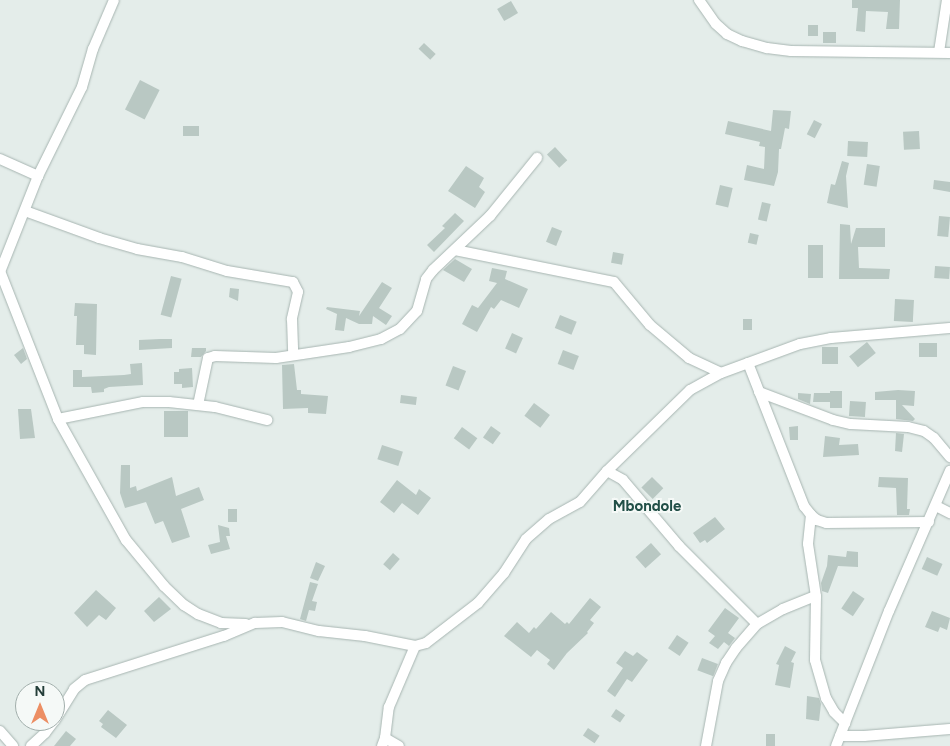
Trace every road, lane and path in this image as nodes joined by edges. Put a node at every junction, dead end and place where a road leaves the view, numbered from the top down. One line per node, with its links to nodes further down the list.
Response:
1 (114, 0): 8 (street)
2 (699, 0): 4 (street)
3 (946, 0): 4 (street)
4 (939, 52): 5 (street)
5 (950, 53)
6 (537, 158): 10 (street)
7 (0, 159): 8 (street)
8 (38, 176): 9 (street)
9 (25, 211): 11 (street); 13 (street)
10 (455, 250): 13 (street); 15 (street)
11 (0, 271): 18 (street)
12 (950, 328): 14 (street)
13 (293, 355): 17 (street)
14 (748, 363): 15 (street); 16 (street)
15 (721, 373): 21 (street)
16 (760, 392): 20 (street); 25 (street)
17 (198, 405): 18 (street); 19 (street)
18 (58, 419): 28 (street)
19 (267, 420)
20 (950, 457)
21 (607, 471): 29 (street); 30 (street)
22 (950, 472): 23 (street)
23 (936, 506): 24 (street); 26 (street)
24 (950, 513)
25 (811, 515): 26 (street); 27 (street)
26 (929, 522): 32 (street)
27 (816, 596): 29 (street); 32 (street)
28 (255, 623): 30 (street); 31 (street)
29 (757, 624): 41 (street)
30 (415, 646): 37 (street)
31 (65, 704)
32 (845, 723): 36 (street)
33 (950, 729): 36 (street)
34 (0, 730): 38 (street)
35 (47, 731): 39 (street)
36 (840, 736): 42 (street)
37 (384, 742): 40 (street)
38 (13, 746)
39 (31, 746)
40 (399, 746)
41 (706, 746)
42 (836, 746)

